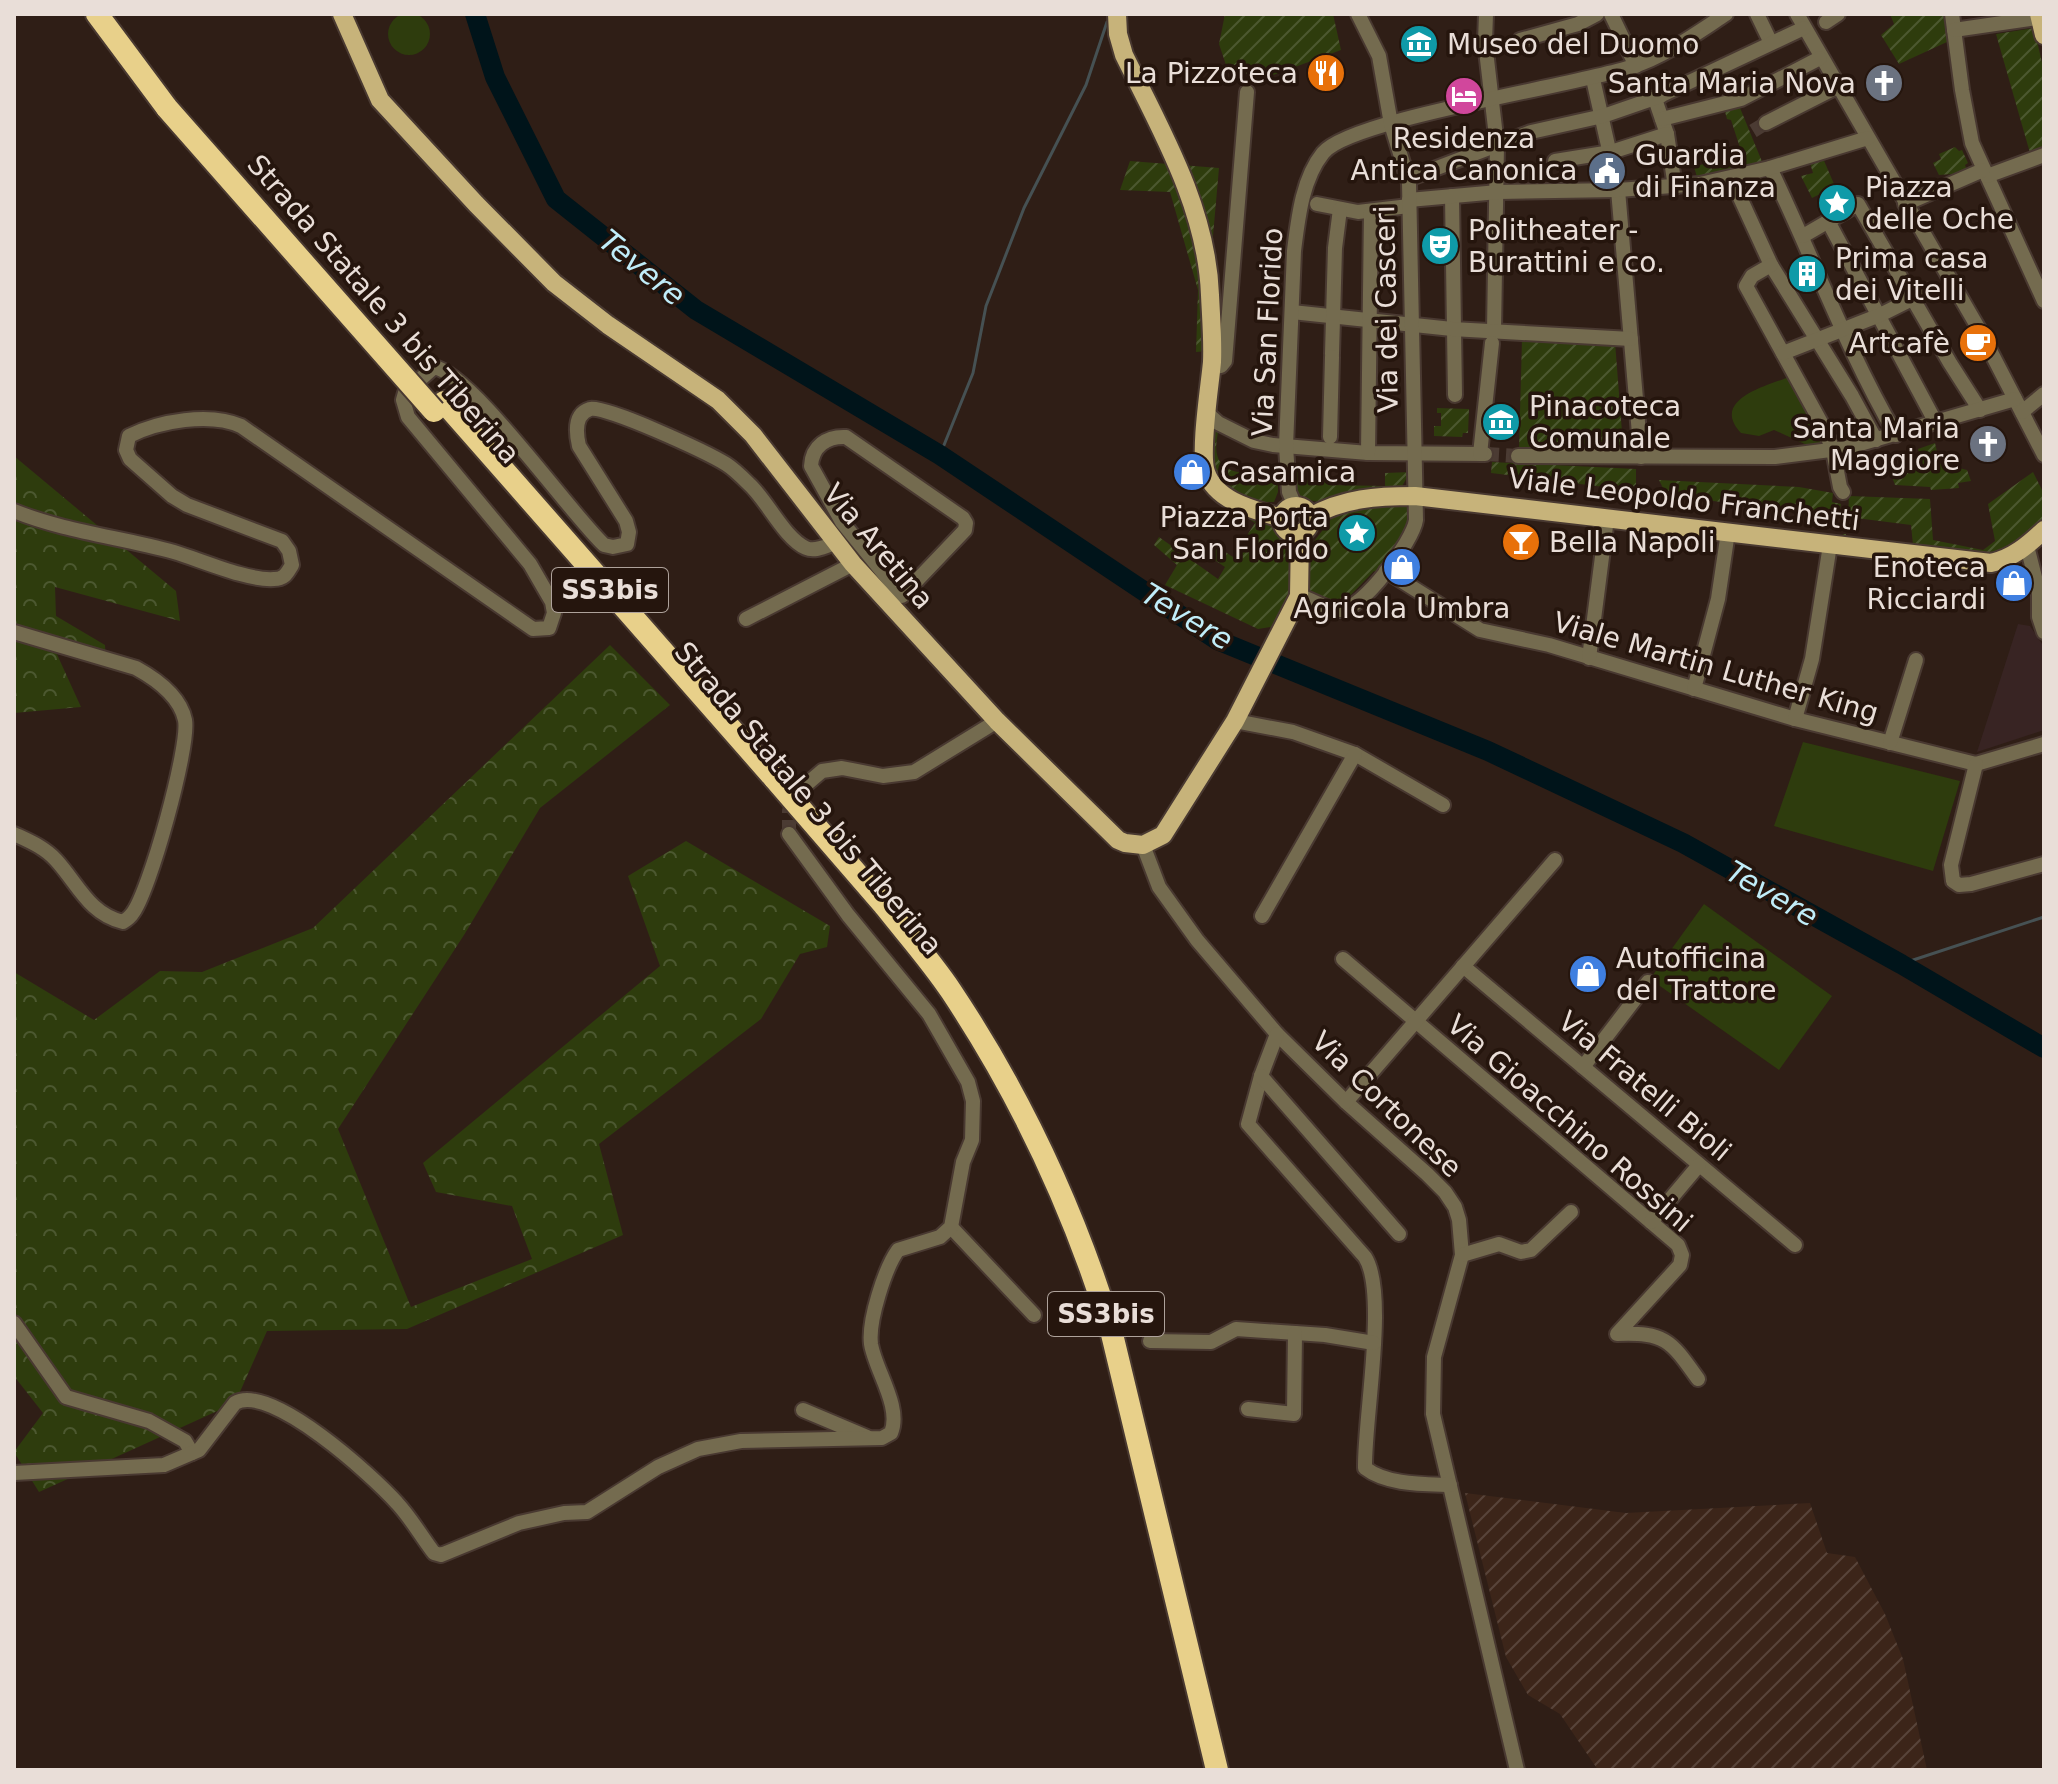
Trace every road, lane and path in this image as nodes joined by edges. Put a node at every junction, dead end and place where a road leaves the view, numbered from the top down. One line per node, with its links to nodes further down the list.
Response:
1 (97, 14): 25 (highway, Strada Statale 3 bis Tiberina / SS3bis)
2 (113, 14): 25 (highway, Strada Statale 3 bis Tiberina / SS3bis)
3 (342, 14): 91 (main road, Via Aretina)
4 (1117, 14): 65 (main road)
5 (1358, 14): 28 (street, Via dei Casceri)
6 (1486, 14): 24 (street)
7 (1597, 14): 16 (street)
8 (1611, 14): 19 (street)
9 (1726, 14): 19 (street, Via San Florido)
10 (1757, 14): 17 (street)
11 (1797, 14): 14 (street)
12 (1952, 14): 15 (street)
13 (2042, 21): 15 (street)
14 (1818, 26): 17 (street); 18 (street)
15 (1954, 30): 36 (street)
16 (1520, 40)
17 (1771, 43): 23 (street)
18 (1820, 58): 21 (street); 29 (street)
19 (1636, 66): 20 (street, Via San Florido)
20 (1593, 79): 24 (street, Via San Florido); 26 (street)
21 (1837, 87): 27 (street); 30 (street)
22 (1247, 92): 65 (street)
23 (1660, 96): 26 (street); 29 (street)
24 (1493, 99): 28 (street, Via San Florido); 31 (street)
25 (173, 104): 119 (highway, Strada Statale 3 bis Tiberina / SS3bis)
26 (1603, 116): 31 (street); 32 (street)
27 (1766, 123)
28 (1391, 124): 38 (street, Via dei Casceri); 43 (street, Via San Florido)
29 (1664, 126): 32 (street); 39 (street)
30 (1868, 138): 35 (street); 45 (street)
31 (1497, 145): 38 (street); 41 (street)
32 (1611, 152): 34 (street); 40 (street)
33 (2044, 155): 36 (street)
34 (1555, 161)
35 (1770, 168): 37 (street); 49 (street)
36 (1985, 173): 45 (street); 53 (street)
37 (1731, 178): 39 (street); 50 (street)
38 (1408, 179): 44 (street, Via dei Casceri)
39 (1675, 187): 40 (street)
40 (1618, 190): 41 (street); 62 (street)
41 (1498, 192): 42 (street); 61 (street)
42 (1452, 196): 44 (street); 59 (street)
43 (1309, 202): 46 (street); 54 (street, Via San Florido)
44 (1409, 203): 47 (street); 58 (street, Via dei Casceri)
45 (1905, 204): 70 (street)
46 (1340, 209): 47 (street); 56 (street)
47 (1371, 212): 57 (street)
48 (1825, 223): 49 (street); 52 (street); 55 (street)
49 (1803, 236): 60 (street)
50 (1771, 265): 63 (street); 64 (street)
51 (1930, 290): 52 (street)
52 (1913, 300): 55 (street); 71 (street)
53 (2044, 301)
54 (1292, 312): 56 (street); 77 (street, Via San Florido)
55 (1880, 315): 60 (street); 73 (street)
56 (1333, 317): 57 (street); 76 (street)
57 (1371, 320): 58 (street); 80 (street)
58 (1413, 325): 59 (street); 79 (street, Via dei Casceri)
59 (1452, 329): 61 (street); 69 (street)
60 (1842, 330): 63 (street); 66 (street)
61 (1493, 335): 62 (street); 79 (street)
62 (1631, 339): 83 (street)
63 (1815, 340): 64 (street); 67 (street)
64 (1783, 353): 78 (street)
65 (1211, 368): 72 (main road)
66 (1860, 369): 67 (street); 74 (street)
67 (1840, 378): 75 (street)
68 (2044, 394): 70 (street)
69 (1455, 395)
70 (2018, 405): 71 (street); 81 (street)
71 (1980, 410): 73 (street)
72 (1208, 414): 77 (street); 87 (main road)
73 (1936, 423): 74 (street)
74 (1896, 435): 75 (street)
75 (1876, 440): 78 (street)
76 (1330, 442): 77 (street); 80 (street)
77 (1286, 446): 87 (street, Via San Florido)
78 (1833, 450): 83 (street); 84 (street)
79 (1415, 452): 80 (street); 85 (street, Via dei Casceri)
80 (1368, 453)
81 (2044, 455)
82 (1518, 456): 83 (street)
83 (1641, 457)
84 (1843, 492)
85 (1415, 496): 87 (main road, Viale Leopoldo Franchetti); 88 (main road, Viale Leopoldo Franchetti); 95 (street)
86 (14, 511): 91 (street)
87 (1295, 514): 98 (main road)
88 (1607, 518): 90 (main road, Viale Leopoldo Franchetti); 102 (street)
89 (2044, 530): 93 (main road, Viale Leopoldo Franchetti)
90 (1728, 532): 92 (main road, Viale Leopoldo Franchetti); 104 (street)
91 (835, 543): 94 (main road, Via Aretina)
92 (1830, 545): 93 (main road, Viale Leopoldo Franchetti); 105 (street)
93 (2027, 546): 97 (street)
94 (853, 564): 96 (main road, Via Aretina); 99 (street)
95 (1386, 571): 98 (street); 102 (street, Viale Martin Luther King)
96 (889, 592): 96 (street); 106 (main road, Via Aretina)
97 (2041, 593): 101 (street)
98 (1295, 604): 107 (main road)
99 (746, 619)
100 (14, 632): 114 (street)
101 (2044, 632)
102 (1589, 658): 104 (street, Viale Martin Luther King)
103 (1916, 660): 108 (street)
104 (1694, 689): 105 (street, Viale Martin Luther King)
105 (1795, 719): 108 (street, Viale Martin Luther King)
106 (997, 721): 112 (street); 116 (main road, Via Aretina)
107 (1235, 721): 110 (street); 116 (main road)
108 (1890, 743): 111 (street, Viale Martin Luther King)
109 (2044, 744): 111 (street)
110 (1355, 754): 113 (street); 120 (street)
111 (1976, 764): 118 (street)
112 (801, 789)
113 (1443, 805)
114 (14, 834)
115 (789, 834): 132 (street)
116 (1143, 845): 125 (street, Via Cortonese)
117 (1555, 860): 122 (street)
118 (2044, 864)
119 (878, 908): 148 (highway, Strada Statale 3 bis Tiberina / SS3bis); 149 (highway, Strada Statale 3 bis Tiberina / SS3bis)
120 (1262, 916)
121 (1343, 959): 124 (street, Via Gioacchino Rossini)
122 (1463, 966): 124 (street); 126 (street, Via Fratelli Bioli)
123 (1648, 982): 126 (street)
124 (1415, 1022): 128 (street); 131 (street, Via Gioacchino Rossini)
125 (1277, 1034): 127 (street); 128 (street, Via Cortonese)
126 (1583, 1067): 129 (street, Via Fratelli Bioli)
127 (1261, 1076): 133 (street); 140 (street)
128 (1346, 1102): 135 (street, Via Cortonese)
129 (1699, 1165): 131 (street); 134 (street, Via Fratelli Bioli)
130 (1571, 1212): 135 (street)
131 (1651, 1222): 141 (street, Via Gioacchino Rossini)
132 (951, 1227): 136 (street); 144 (street)
133 (1399, 1234)
134 (1795, 1245)
135 (1462, 1255): 147 (street, Via Cortonese)
136 (1034, 1315)
137 (14, 1323): 145 (street)
138 (1295, 1333): 139 (street); 140 (street); 142 (street)
139 (1150, 1341)
140 (1374, 1343): 147 (street)
141 (1698, 1379)
142 (1248, 1409)
143 (803, 1410): 144 (street)
144 (871, 1439): 145 (street)
145 (192, 1453): 146 (street)
146 (14, 1473)
147 (1450, 1485): 150 (street, Via Cortonese)
148 (1204, 1770)
149 (1217, 1770)
150 (1517, 1770)

